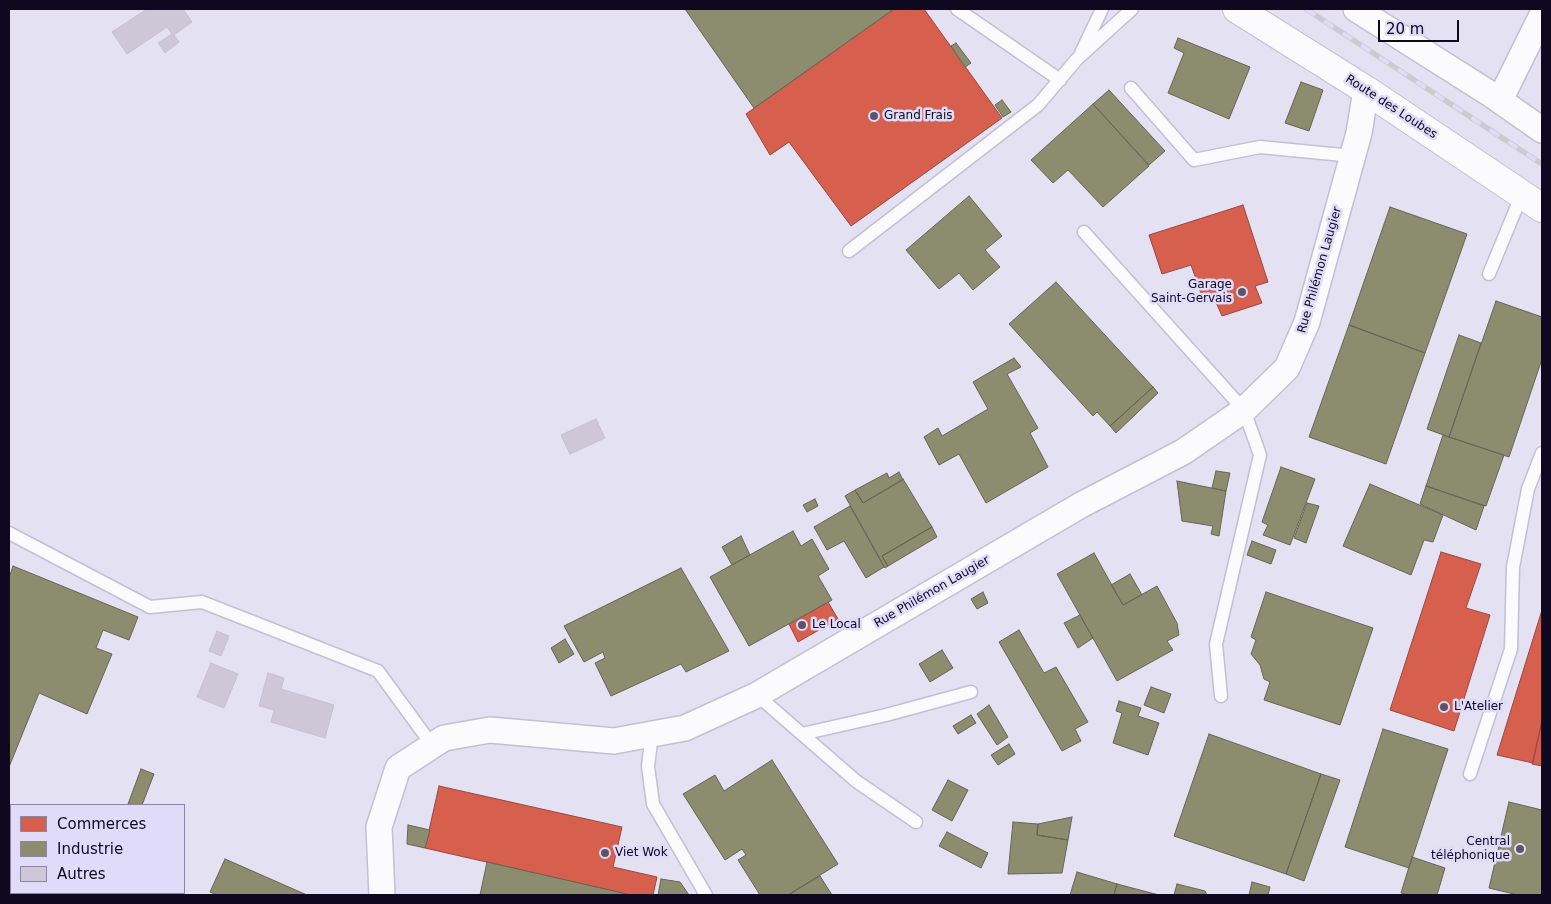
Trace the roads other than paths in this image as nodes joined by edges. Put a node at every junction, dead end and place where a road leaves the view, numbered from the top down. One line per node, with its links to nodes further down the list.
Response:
1 (957, 9): 8 (lane)
2 (1102, 9): 7 (lane)
3 (1132, 9): 7 (lane)
4 (1237, 9): 10 (main road, Route des Loubes)
5 (1356, 9): 11 (street)
6 (1542, 16): 11 (street)
7 (1077, 59): 8 (lane)
8 (1060, 80): 16 (lane)
9 (1131, 88): 13 (lane)
10 (1366, 90): 13 (street, Rue Philémon Laugier); 14 (main road, Route des Loubes)
11 (1500, 100): 12 (street)
12 (1542, 130)
13 (1353, 156): 18 (street, Rue Philémon Laugier)
14 (1532, 201): 17 (lane)
15 (1084, 232): 18 (lane)
16 (849, 251)
17 (1489, 274)
18 (1244, 410): 22 (street, Rue Philémon Laugier); 23 (lane)
19 (1542, 453): 27 (lane)
20 (9, 533): 26 (lane)
21 (971, 692): 25 (lane)
22 (757, 695): 24 (street, Rue Philémon Laugier); 25 (lane)
23 (1221, 696)
24 (652, 734): 26 (street, Rue Philémon Laugier); 30 (lane)
25 (802, 734): 28 (lane)
26 (432, 745): 29 (street, Rue Philémon Laugier)
27 (1470, 774)
28 (916, 822)
29 (382, 895)
30 (706, 895)

